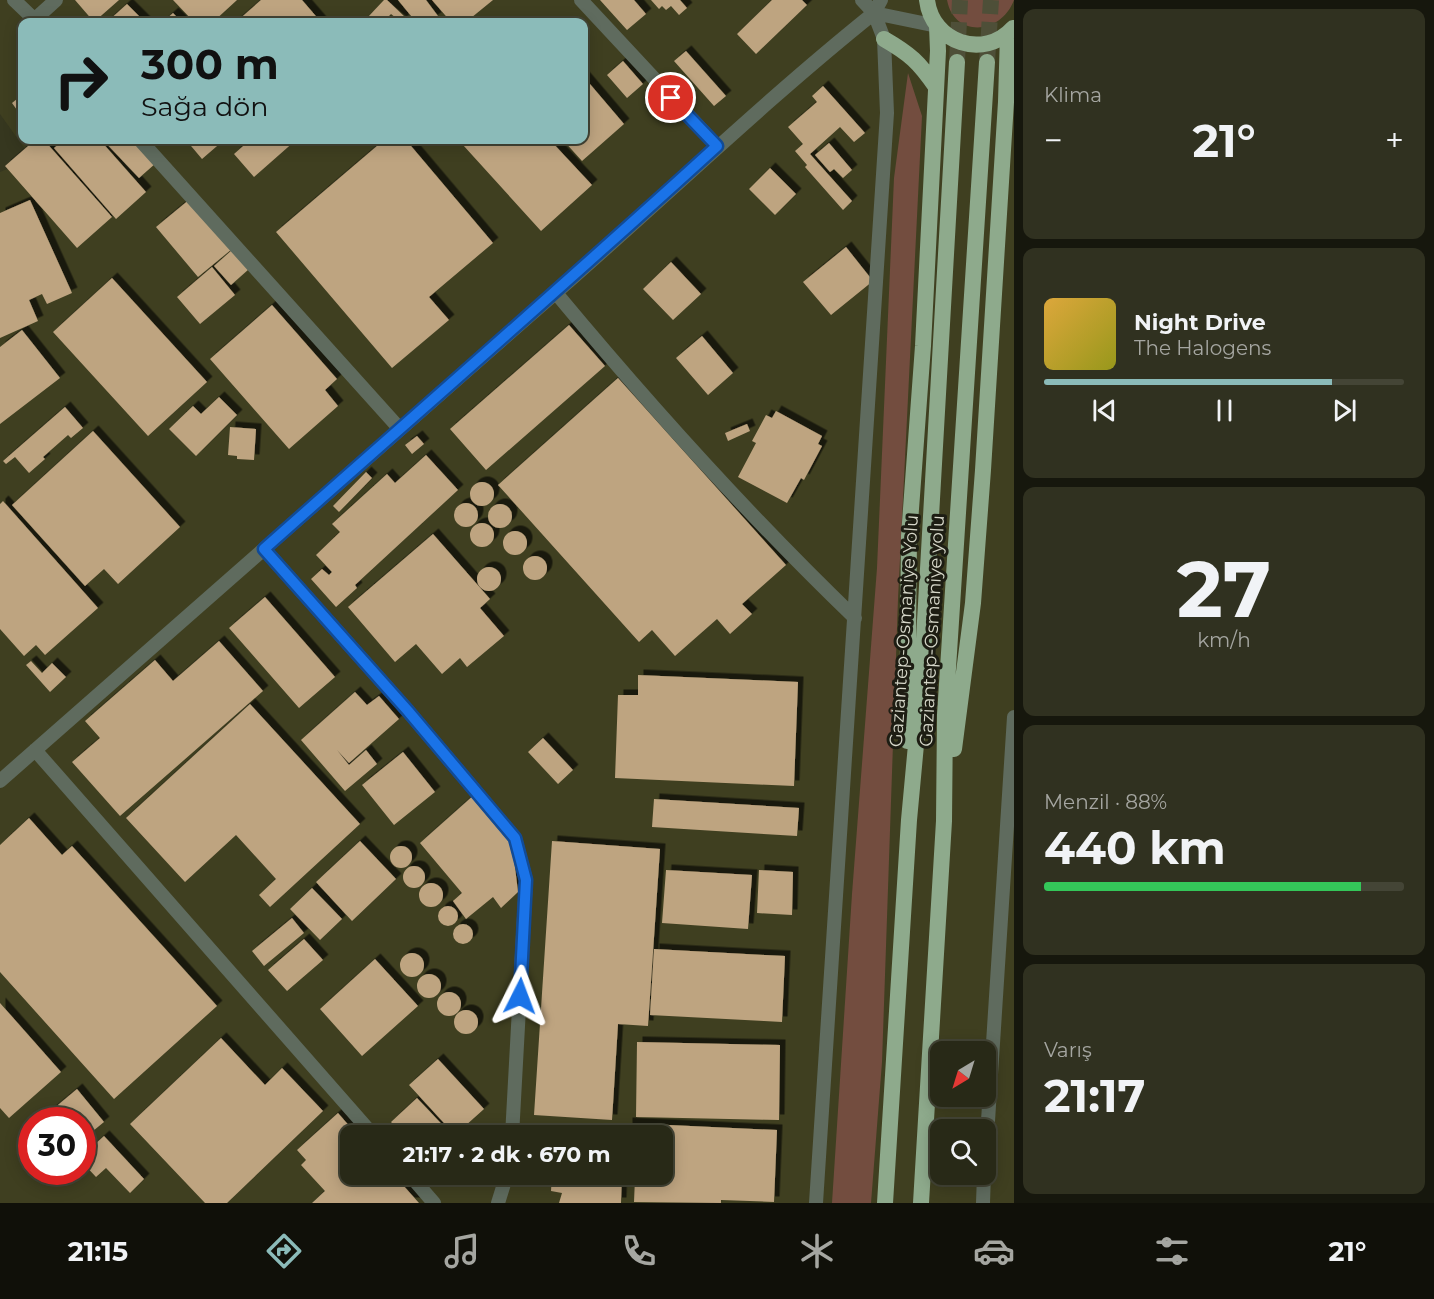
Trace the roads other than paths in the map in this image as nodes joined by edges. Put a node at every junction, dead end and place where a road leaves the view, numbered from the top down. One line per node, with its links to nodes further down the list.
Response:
1 (14, 0): 8 (street)
2 (56, 0): 9 (street)
3 (581, 0): 19 (street)
4 (862, 0): 7 (street)
5 (881, 0): 7 (street)
6 (927, 0): 10 (highway)
7 (874, 13): 10 (street); 12 (street); 19 (street)
8 (32, 18)
9 (38, 18)
10 (937, 26): 11 (highway); 16 (highway)
11 (1012, 30): 17 (highway)
12 (884, 39): 16 (highway); 23 (street)
13 (957, 62): 27 (highway, Gaziantep-Osmaniye Yolu)
14 (987, 62): 28 (highway, Gaziantep-Osmaniye yolu)
15 (1014, 82): 17 (highway)
16 (936, 87): 27 (highway)
17 (1006, 102): 28 (highway)
18 (144, 144): 21 (street)
19 (717, 146): 20 (street)
20 (556, 293): 21 (street); 23 (street)
21 (399, 428): 22 (street)
22 (264, 549): 25 (street); 31 (street)
23 (855, 618): 37 (street)
24 (1014, 717): 29 (street)
25 (35, 750): 26 (street); 30 (street)
26 (0, 781)
27 (909, 820): 38 (highway, Gaziantep-Osmaniye Yolu)
28 (944, 821): 39 (highway, Gaziantep-Osmaniye yolu)
29 (988, 1119)
30 (364, 1125)
31 (513, 1125)
32 (418, 1185): 35 (street)
33 (504, 1185): 36 (street)
34 (984, 1185): 40 (street)
35 (434, 1203)
36 (498, 1203)
37 (816, 1203)
38 (885, 1203)
39 (921, 1203)
40 (983, 1203)

